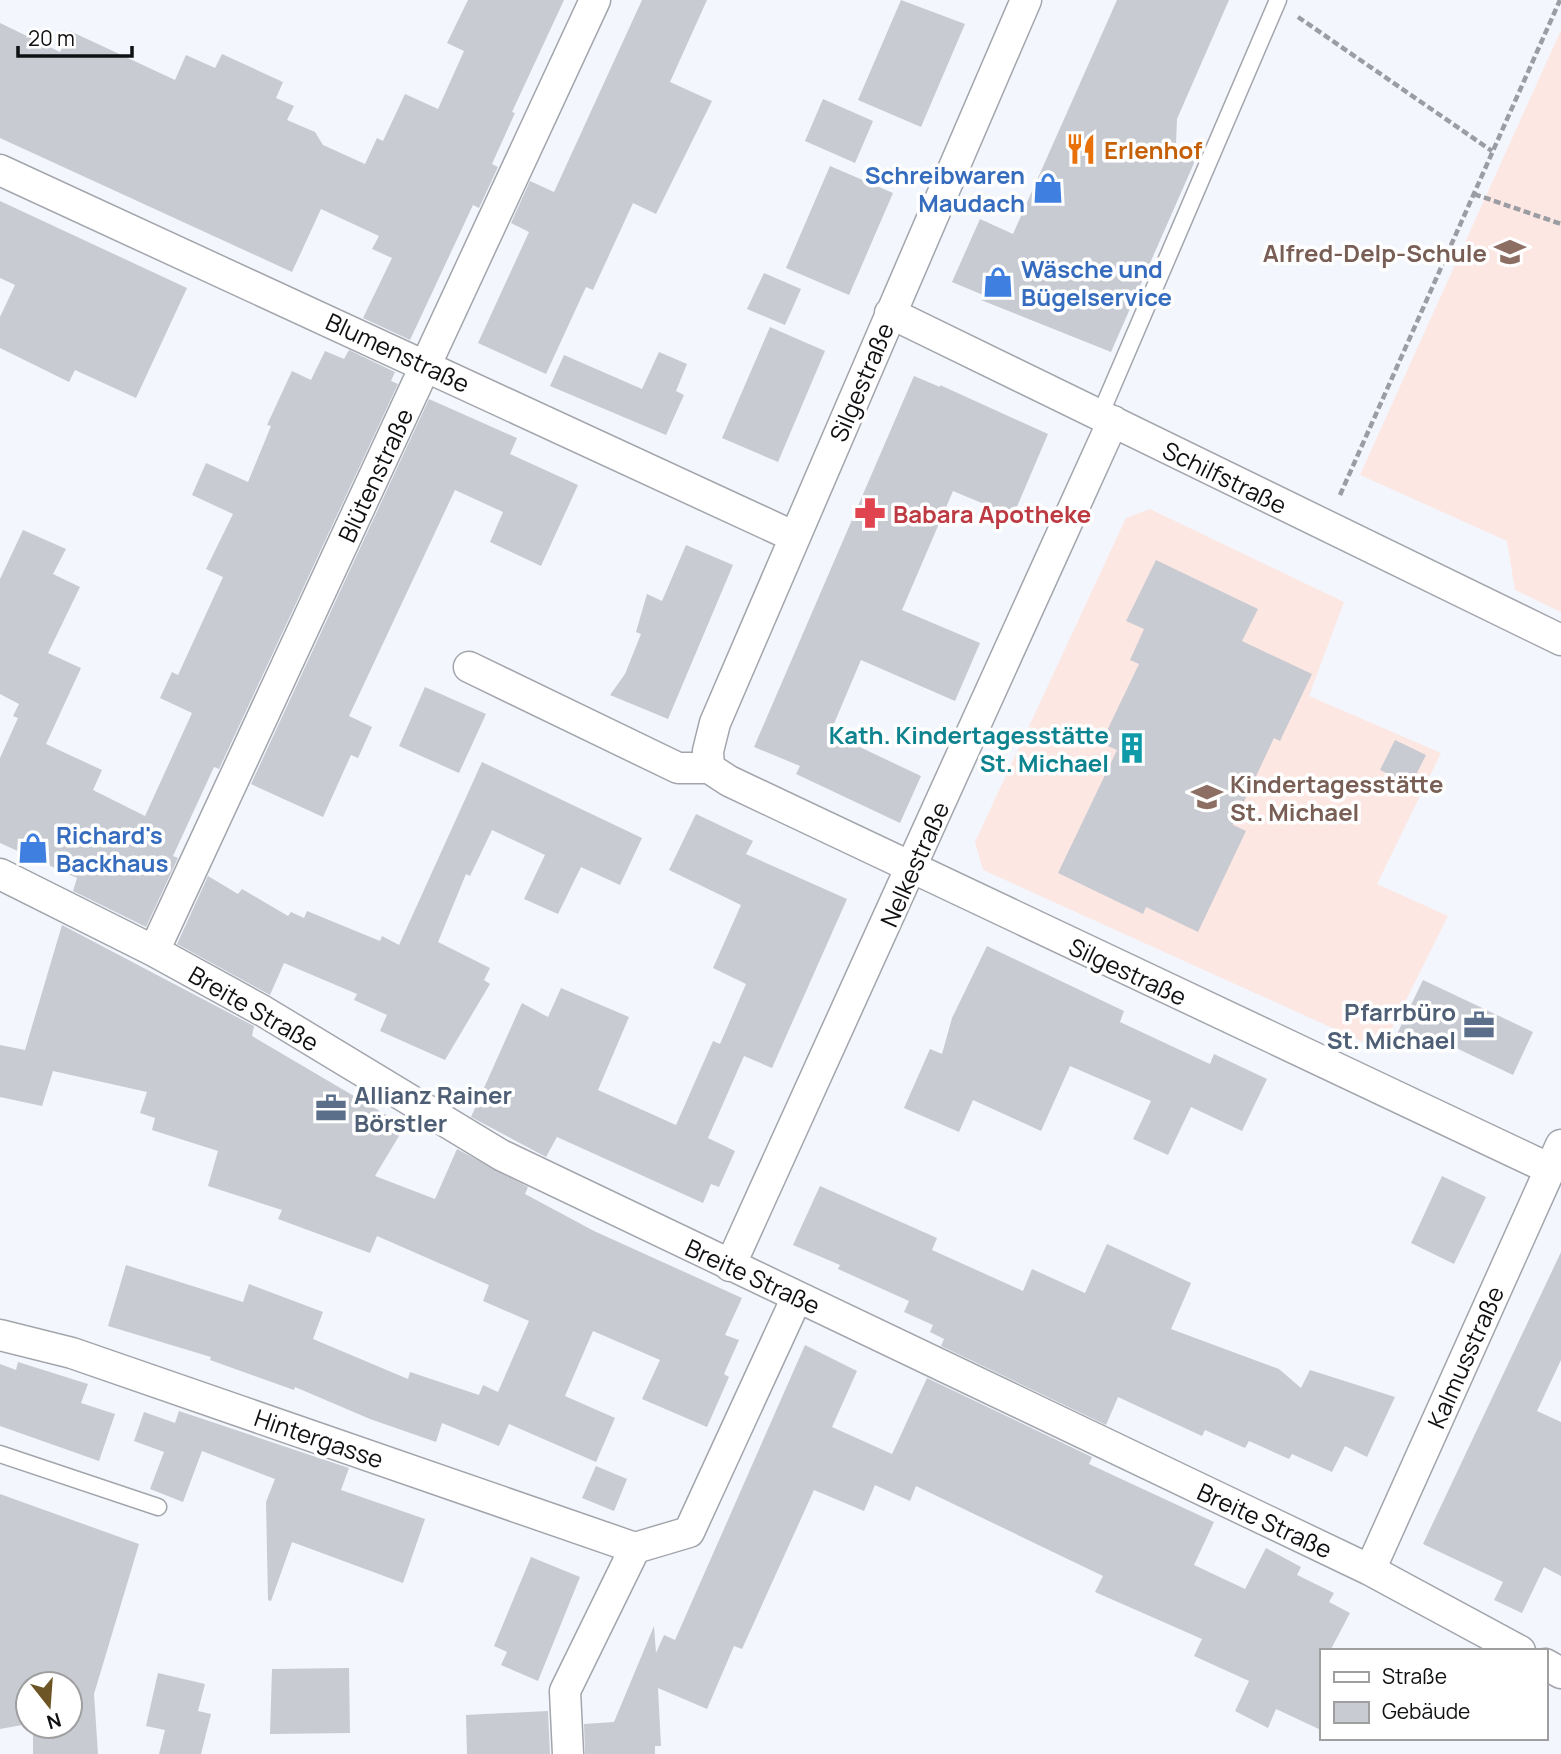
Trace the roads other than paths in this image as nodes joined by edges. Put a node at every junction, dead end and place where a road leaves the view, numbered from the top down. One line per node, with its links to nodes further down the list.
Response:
1 (595, 0): 6 (street, Blütenstraße)
2 (1026, 0): 5 (street, Silgestraße)
3 (1277, 1): 7 (lane)
4 (0, 170): 6 (street, Blumenstraße)
5 (890, 313): 7 (street, Schilfstraße); 8 (street, Silgestraße)
6 (426, 365): 8 (street, Blumenstraße); 14 (street, Blütenstraße)
7 (1107, 418): 9 (street, Schilfstraße); 12 (street, Nelkestraße)
8 (795, 537): 11 (street, Silgestraße)
9 (1561, 640)
10 (470, 667): 11 (street, Silgestraße)
11 (709, 768): 12 (street, Silgestraße)
12 (912, 870): 15 (street, Silgestraße); 16 (street, Nelkestraße)
13 (0, 874): 14 (street, Breite Straße)
14 (154, 951): 16 (street, Breite Straße)
15 (1555, 1157): 22 (street, Kalmusstraße)
16 (730, 1266): 17 (street, Breite Straße)
17 (797, 1297): 21 (street); 22 (street, Breite Straße)
18 (0, 1335): 21 (street, Hintergasse)
19 (0, 1454): 20 (lane)
20 (158, 1507)
21 (635, 1548): 24 (street)
22 (1370, 1570): 23 (street, Breite Straße)
23 (1516, 1649)
24 (568, 1754)

